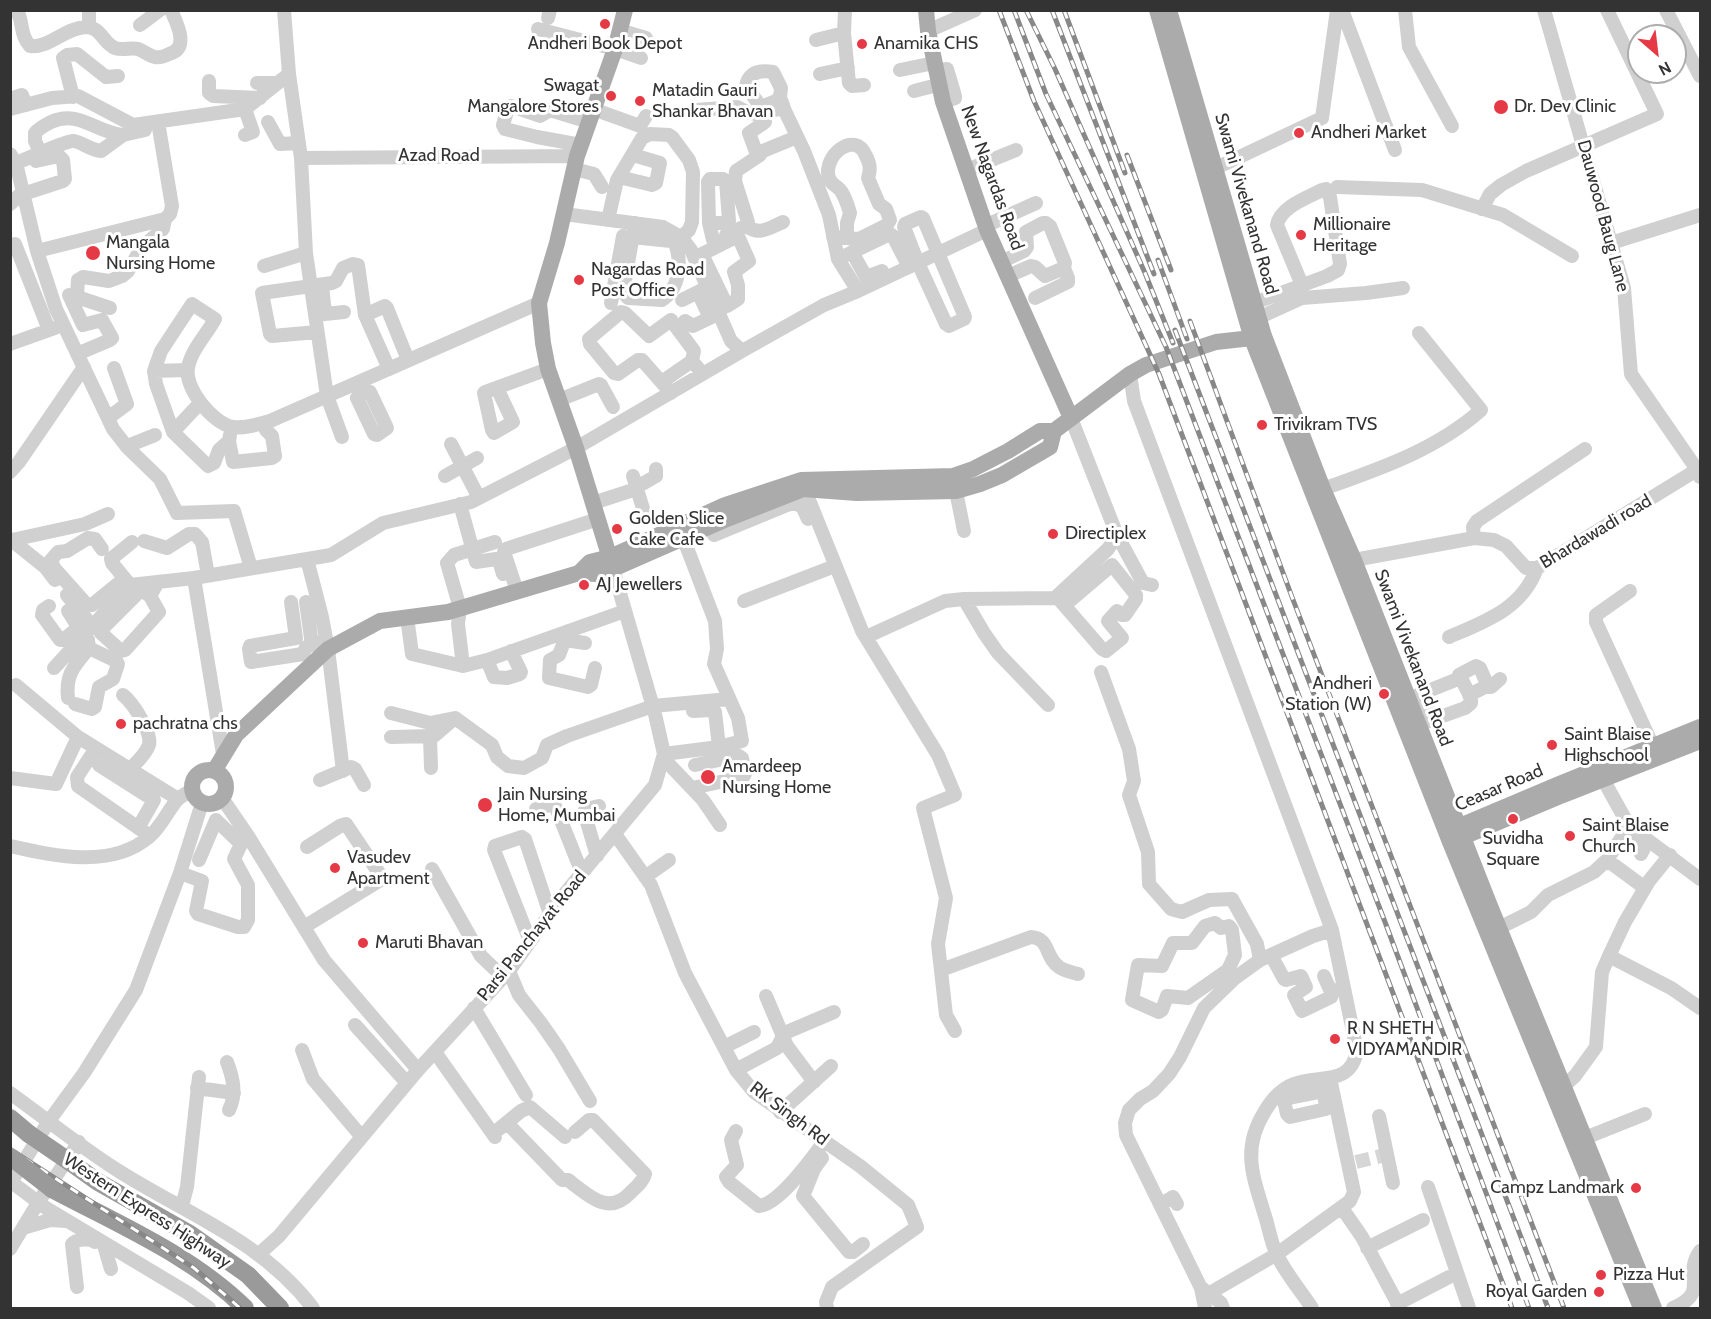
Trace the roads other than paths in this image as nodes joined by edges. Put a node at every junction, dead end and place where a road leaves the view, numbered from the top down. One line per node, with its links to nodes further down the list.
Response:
1 (14, 10): 19 (street)
2 (89, 10): 19 (street)
3 (160, 10): 18 (street)
4 (171, 10): 19 (street)
5 (284, 10): 33 (street)
6 (844, 10): 23 (street)
7 (849, 10): 23 (street)
8 (926, 10): 21 (main road, New Nagardas Road)
9 (975, 10): 21 (street)
10 (1157, 10): 124 (main road, Swami Vivekanand Road)
11 (1169, 10): 63 (main road, Swami Vivekanand Road)
12 (1340, 10): 56 (street); 63 (street)
13 (1405, 10): 49 (street)
14 (1544, 10): 54 (street, Dauwood Baug Lane)
15 (1607, 10): 54 (street)
16 (1666, 10): 30 (street)
17 (622, 22): 22 (street); 25 (main road)
18 (140, 25)
19 (88, 27)
20 (538, 29): 25 (street)
21 (928, 31): 32 (main road, New Nagardas Road)
22 (647, 35)
23 (847, 38): 24 (street); 27 (street)
24 (816, 40)
25 (615, 49): 26 (street); 45 (main road)
26 (641, 58)
27 (848, 68): 29 (street); 35 (street)
28 (900, 70): 32 (street)
29 (820, 74)
30 (1701, 75)
31 (118, 76): 37 (street)
32 (942, 76): 36 (street); 64 (main road, New Nagardas Road)
33 (283, 79): 39 (street); 39 (street); 53 (street)
34 (209, 81): 39 (street)
35 (864, 86)
36 (914, 91)
37 (73, 97): 41 (street); 48 (street)
38 (10, 99): 41 (street)
39 (252, 102): 48 (street); 51 (street)
40 (783, 104): 44 (street); 44 (street); 52 (street)
41 (27, 105): 42 (street)
42 (10, 109)
43 (696, 110): 44 (street)
44 (764, 113): 52 (street); 52 (street)
45 (591, 116): 46 (street); 59 (main road); 59 (street)
46 (646, 116)
47 (268, 122): 53 (street)
48 (159, 124): 50 (street); 76 (street)
49 (1452, 126)
50 (123, 135): 57 (street); 57 (street)
51 (245, 135)
52 (795, 137): 66 (street)
53 (299, 143): 61 (street)
54 (1584, 147): 72 (street); 86 (street, Dauwood Baug Lane)
55 (1016, 150): 64 (street)
56 (1395, 150)
57 (41, 154): 62 (street)
58 (633, 155): 65 (street); 65 (street); 84 (street)
59 (577, 156): 61 (street, Azad Road); 67 (street); 74 (main road)
60 (760, 156): 79 (street)
61 (302, 158): 91 (street)
62 (14, 166): 69 (street); 69 (street)
63 (1216, 168): 113 (main road, Swami Vivekanand Road)
64 (967, 170): 81 (main road, New Nagardas Road)
65 (619, 177): 73 (street)
66 (822, 178): 83 (street); 83 (street); 83 (street)
67 (602, 187)
68 (1336, 187): 72 (street)
69 (23, 193): 71 (street); 82 (street)
70 (1036, 203): 81 (street)
71 (10, 204)
72 (1482, 208): 92 (street)
73 (601, 213): 74 (street); 80 (street)
74 (564, 214): 110 (main road)
75 (1701, 215): 86 (street)
76 (165, 219): 88 (street); 112 (street)
77 (783, 222): 79 (street)
78 (709, 223): 85 (street)
79 (746, 226): 85 (street)
80 (631, 227): 84 (street); 84 (street); 111 (street)
81 (986, 228): 94 (street); 99 (main road, New Nagardas Road)
82 (33, 235): 87 (street); 88 (street)
83 (840, 237): 93 (street)
84 (678, 240): 89 (street)
85 (713, 240): 89 (street)
86 (1611, 243): 160 (street, Dauwood Baug Lane)
87 (13, 245): 105 (street)
88 (37, 250): 100 (street)
89 (691, 250): 95 (street)
90 (852, 252): 93 (street); 94 (street); 94 (street)
91 (306, 253): 96 (street); 101 (street)
92 (1572, 256)
93 (838, 259): 106 (street)
94 (922, 259): 97 (street); 97 (street); 97 (street); 106 (street)
95 (701, 262): 103 (street); 103 (street)
96 (264, 266)
97 (944, 268)
98 (1064, 268): 99 (street); 99 (street); 108 (street)
99 (1004, 269): 145 (main road, New Nagardas Road)
100 (47, 283): 105 (street); 115 (street)
101 (316, 285): 116 (street); 117 (street); 122 (street)
102 (1302, 285): 102 (street); 113 (street)
103 (706, 286): 109 (street); 118 (street)
104 (1403, 288): 113 (street)
105 (32, 290): 115 (street)
106 (858, 291): 126 (street)
107 (69, 296): 127 (street)
108 (1035, 297)
109 (682, 300)
110 (539, 303): 128 (street); 133 (main road)
111 (611, 303)
112 (110, 308)
113 (1256, 311): 124 (main road, Swami Vivekanand Road)
114 (344, 312): 116 (street)
115 (46, 313): 120 (street); 121 (street)
116 (320, 314): 122 (street)
117 (365, 315): 128 (street); 132 (street)
118 (715, 316): 119 (street); 126 (street)
119 (686, 321)
120 (63, 326): 121 (street); 127 (street)
121 (49, 330): 125 (street)
122 (317, 332): 140 (street)
123 (1419, 333): 164 (street)
124 (1258, 337): 137 (main road); 164 (main road, Swami Vivekanand Road); 261 (main road, Swami Vivekanand Road)
125 (10, 344)
126 (742, 351): 136 (street)
127 (77, 354): 130 (street)
128 (408, 360): 132 (street)
129 (692, 360): 136 (street); 138 (street); 138 (street)
130 (84, 367): 144 (street); 159 (street)
131 (114, 368): 144 (street)
132 (389, 369): 140 (street)
133 (549, 369): 139 (street); 141 (main road)
134 (187, 370): 135 (street); 135 (street); 142 (street)
135 (154, 371): 147 (street)
136 (703, 374): 138 (street)
137 (1130, 374): 145 (main road); 284 (street)
138 (667, 387): 154 (street)
139 (497, 388)
140 (327, 396): 146 (street); 151 (street)
141 (559, 400): 143 (street); 154 (main road)
142 (200, 403): 147 (street); 148 (street)
143 (613, 407)
144 (111, 416): 153 (street)
145 (1071, 418): 150 (main road); 174 (street)
146 (263, 423): 148 (street); 148 (street)
147 (173, 432): 148 (street)
148 (230, 434)
149 (155, 435): 153 (street)
150 (1048, 436): 163 (main road); 165 (main road)
151 (342, 437)
152 (451, 444): 157 (street)
153 (129, 446): 187 (street)
154 (576, 448): 166 (street); 169 (main road)
155 (1585, 449): 176 (street)
156 (477, 458): 157 (street)
157 (462, 466): 161 (street); 166 (street)
158 (656, 469): 162 (street)
159 (10, 472)
160 (1700, 472): 188 (street, Bhardawadi road)
161 (445, 476)
162 (635, 482): 169 (street); 171 (street)
163 (802, 484): 165 (main road); 168 (main road); 184 (main road); 186 (street)
164 (1323, 489): 183 (main road, Swami Vivekanand Road)
165 (956, 491): 173 (street)
166 (478, 494): 167 (street)
167 (460, 504): 181 (street); 182 (street)
168 (765, 509): 172 (main road); 186 (street)
169 (596, 511): 184 (main road); 195 (street)
170 (108, 514): 177 (street)
171 (645, 515)
172 (730, 524): 175 (street); 178 (main road)
173 (963, 531)
174 (1117, 534): 189 (street); 192 (street)
175 (714, 536)
176 (1474, 538): 183 (street, Bhardawadi road); 188 (street, Bhardawadi road)
177 (11, 539): 203 (street)
178 (684, 540): 184 (main road); 227 (street)
179 (495, 542): 181 (street)
180 (102, 549): 193 (street)
181 (472, 549): 195 (street); 202 (street)
182 (307, 559): 187 (street); 212 (street)
183 (1354, 560): 226 (main road, Swami Vivekanand Road)
184 (611, 563): 195 (main road); 204 (street)
185 (104, 567): 193 (street)
186 (830, 567): 198 (street); 208 (street)
187 (251, 568): 190 (street)
188 (1537, 568): 209 (street)
189 (1090, 575): 199 (street); 199 (street)
190 (188, 577): 191 (street); 193 (street); 241 (street)
191 (156, 580): 193 (street); 196 (street)
192 (1152, 585)
193 (125, 586): 206 (street)
194 (1630, 591): 240 (street)
195 (512, 592): 202 (main road)
196 (150, 596): 196 (street)
197 (964, 599): 199 (street); 208 (street); 228 (street)
198 (744, 601)
199 (1061, 601)
200 (291, 602): 212 (street)
201 (306, 602): 212 (street)
202 (460, 608): 205 (main road); 216 (street)
203 (68, 609): 206 (street); 210 (street); 210 (street)
204 (625, 611): 207 (street); 229 (street)
205 (407, 617): 212 (main road); 216 (street)
206 (89, 629): 210 (street); 213 (street)
207 (566, 636): 211 (street); 214 (street); 217 (street)
208 (866, 637): 288 (street)
209 (1449, 637)
210 (70, 642): 219 (street)
211 (585, 643)
212 (322, 645): 241 (main road); 248 (street)
213 (89, 648): 219 (street); 219 (street)
214 (511, 651): 215 (street); 215 (street)
215 (488, 660): 216 (street)
216 (463, 666)
217 (595, 668)
218 (1101, 672): 287 (street)
219 (69, 675)
220 (1458, 679): 222 (street); 224 (street); 226 (street)
221 (1500, 679): 222 (street)
222 (1485, 687): 224 (street)
223 (16, 692): 234 (street)
224 (1469, 694): 232 (street)
225 (123, 695): 245 (street)
226 (1415, 696): 232 (main road, Swami Vivekanand Road)
227 (729, 699): 229 (street); 238 (street)
228 (1048, 705)
229 (654, 710): 231 (street); 238 (street); 242 (street)
230 (391, 713): 231 (street)
231 (455, 718): 236 (street)
232 (1425, 722): 261 (main road, Swami Vivekanand Road)
233 (1701, 727): 240 (main road, Ceasar Road)
234 (78, 737): 239 (street); 250 (street)
235 (391, 737): 236 (street)
236 (430, 737): 246 (street)
237 (1701, 741): 240 (main road, Ceasar Road)
238 (719, 747): 242 (street)
239 (96, 748): 245 (street); 259 (street)
240 (1656, 753): 249 (main road, Ceasar Road)
241 (223, 754): 247 (main road)
242 (664, 757): 253 (street); 260 (street, Parsi Panchayat Road)
243 (99, 765): 259 (street)
244 (695, 765): 253 (street)
245 (131, 768): 254 (street)
246 (431, 768)
247 (214, 771): 254 (main road); 255 (main road)
248 (343, 771): 251 (street); 252 (street)
249 (1600, 774): 261 (main road, Ceasar Road); 262 (street)
250 (10, 778)
251 (320, 780)
252 (364, 785)
253 (692, 788): 258 (street)
254 (191, 797): 255 (main road); 263 (street); 267 (street)
255 (222, 798): 264 (street)
256 (599, 806): 269 (street)
257 (536, 808): 276 (street)
258 (720, 825)
259 (138, 828): 263 (street)
260 (615, 834): 269 (street, Parsi Panchayat Road); 277 (street, RK Singh Rd)
261 (1455, 835): 283 (main road, Swami Vivekanand Road)
262 (1629, 835): 268 (street); 272 (street); 274 (street)
263 (150, 836): 265 (street)
264 (244, 840): 267 (street); 270 (street); 278 (street)
265 (10, 846)
266 (307, 847): 282 (street)
267 (186, 854): 275 (street)
268 (1670, 855): 274 (street); 279 (street)
269 (597, 856): 276 (street, Parsi Panchayat Road)
270 (261, 858): 278 (street); 282 (street)
271 (669, 860): 277 (street)
272 (1607, 860): 280 (street); 283 (street)
273 (432, 869): 289 (street)
274 (1654, 869): 280 (street)
275 (180, 873): 278 (street); 325 (street)
276 (582, 873): 281 (street, Parsi Panchayat Road)
277 (645, 877): 304 (street, RK Singh Rd)
278 (245, 878)
279 (1701, 879)
280 (1642, 885): 286 (street)
281 (550, 914): 285 (street, Parsi Panchayat Road); 285 (street)
282 (304, 927): 309 (street)
283 (1498, 929): 313 (main road, Swami Vivekanand Road); 365 (main road, Swami Vivekanand Road)
284 (1332, 930): 287 (street); 293 (street)
285 (530, 941): 289 (street, Parsi Panchayat Road)
286 (1609, 956): 298 (street); 313 (street)
287 (1265, 958): 291 (street); 293 (street)
288 (941, 970): 290 (street); 301 (street)
289 (506, 974): 296 (street, Parsi Panchayat Road); 319 (street)
290 (1078, 974)
291 (1231, 974): 295 (street); 295 (street); 297 (street)
292 (1324, 976): 293 (street)
293 (1338, 990): 314 (street)
294 (766, 996): 303 (street)
295 (1188, 998): 297 (street)
296 (474, 1008): 306 (street, Parsi Panchayat Road); 317 (street)
297 (1204, 1008): 355 (street)
298 (1701, 1008)
299 (834, 1012): 303 (street)
300 (355, 1025): 312 (street)
301 (955, 1031)
302 (754, 1032): 304 (street)
303 (782, 1037): 310 (street); 311 (street)
304 (724, 1047): 310 (street, RK Singh Rd)
305 (302, 1050): 329 (street)
306 (435, 1052): 309 (street, Parsi Panchayat Road); 326 (street)
307 (227, 1062): 316 (street)
308 (831, 1066): 311 (street)
309 (418, 1070): 312 (street, Parsi Panchayat Road)
310 (736, 1070): 321 (street, RK Singh Rd)
311 (814, 1082): 321 (street)
312 (407, 1083): 329 (street, Parsi Panchayat Road)
313 (1564, 1086): 330 (main road, Swami Vivekanand Road)
314 (1328, 1087): 318 (street); 318 (street); 334 (street)
315 (10, 1093): 325 (street)
316 (234, 1094): 320 (street); 339 (street)
317 (526, 1095)
318 (1283, 1095): 350 (street)
319 (590, 1101)
320 (229, 1110)
321 (780, 1112): 332 (street, RK Singh Rd)
322 (1645, 1114): 330 (street)
323 (1379, 1116): 336 (street)
324 (10, 1118): 359 (highway, Western Express Highway, bridge)
325 (49, 1120): 331 (street); 335 (street)
326 (507, 1123): 326 (street)
327 (1347, 1125): 334 (street)
328 (736, 1131): 332 (street)
329 (361, 1136): 349 (street, Parsi Panchayat Road)
330 (1585, 1138): 366 (main road, Swami Vivekanand Road)
331 (79, 1142): 338 (street); 339 (street)
332 (827, 1144): 345 (street); 361 (street, RK Singh Rd)
333 (11, 1158): 338 (highway, Western Express Highway, bridge)
334 (1353, 1163): 340 (street)
335 (11, 1181): 338 (street)
336 (1393, 1183)
337 (1428, 1187): 364 (street)
338 (45, 1195): 342 (street); 343 (street); 358 (highway, Western Express Highway)
339 (182, 1206): 349 (street)
340 (1342, 1208): 346 (street); 350 (street)
341 (1423, 1220): 346 (street)
342 (70, 1225): 343 (street); 344 (street)
343 (23, 1228): 347 (street)
344 (97, 1240): 351 (street); 352 (street); 354 (street); 357 (street)
345 (863, 1244)
346 (1367, 1248): 356 (street)
347 (10, 1249)
348 (1701, 1251): 367 (street)
349 (259, 1254): 360 (street)
350 (1277, 1254): 355 (street); 363 (street)
351 (100, 1257)
352 (111, 1269)
353 (1449, 1277): 356 (street)
354 (77, 1287)
355 (1205, 1297): 362 (street)
356 (1399, 1306)
357 (209, 1308)
358 (241, 1308)
359 (280, 1308)
360 (313, 1308)
361 (827, 1308)
362 (1223, 1308)
363 (1312, 1308)
364 (1469, 1308)
365 (1641, 1308)
366 (1654, 1308)
367 (1673, 1308)

